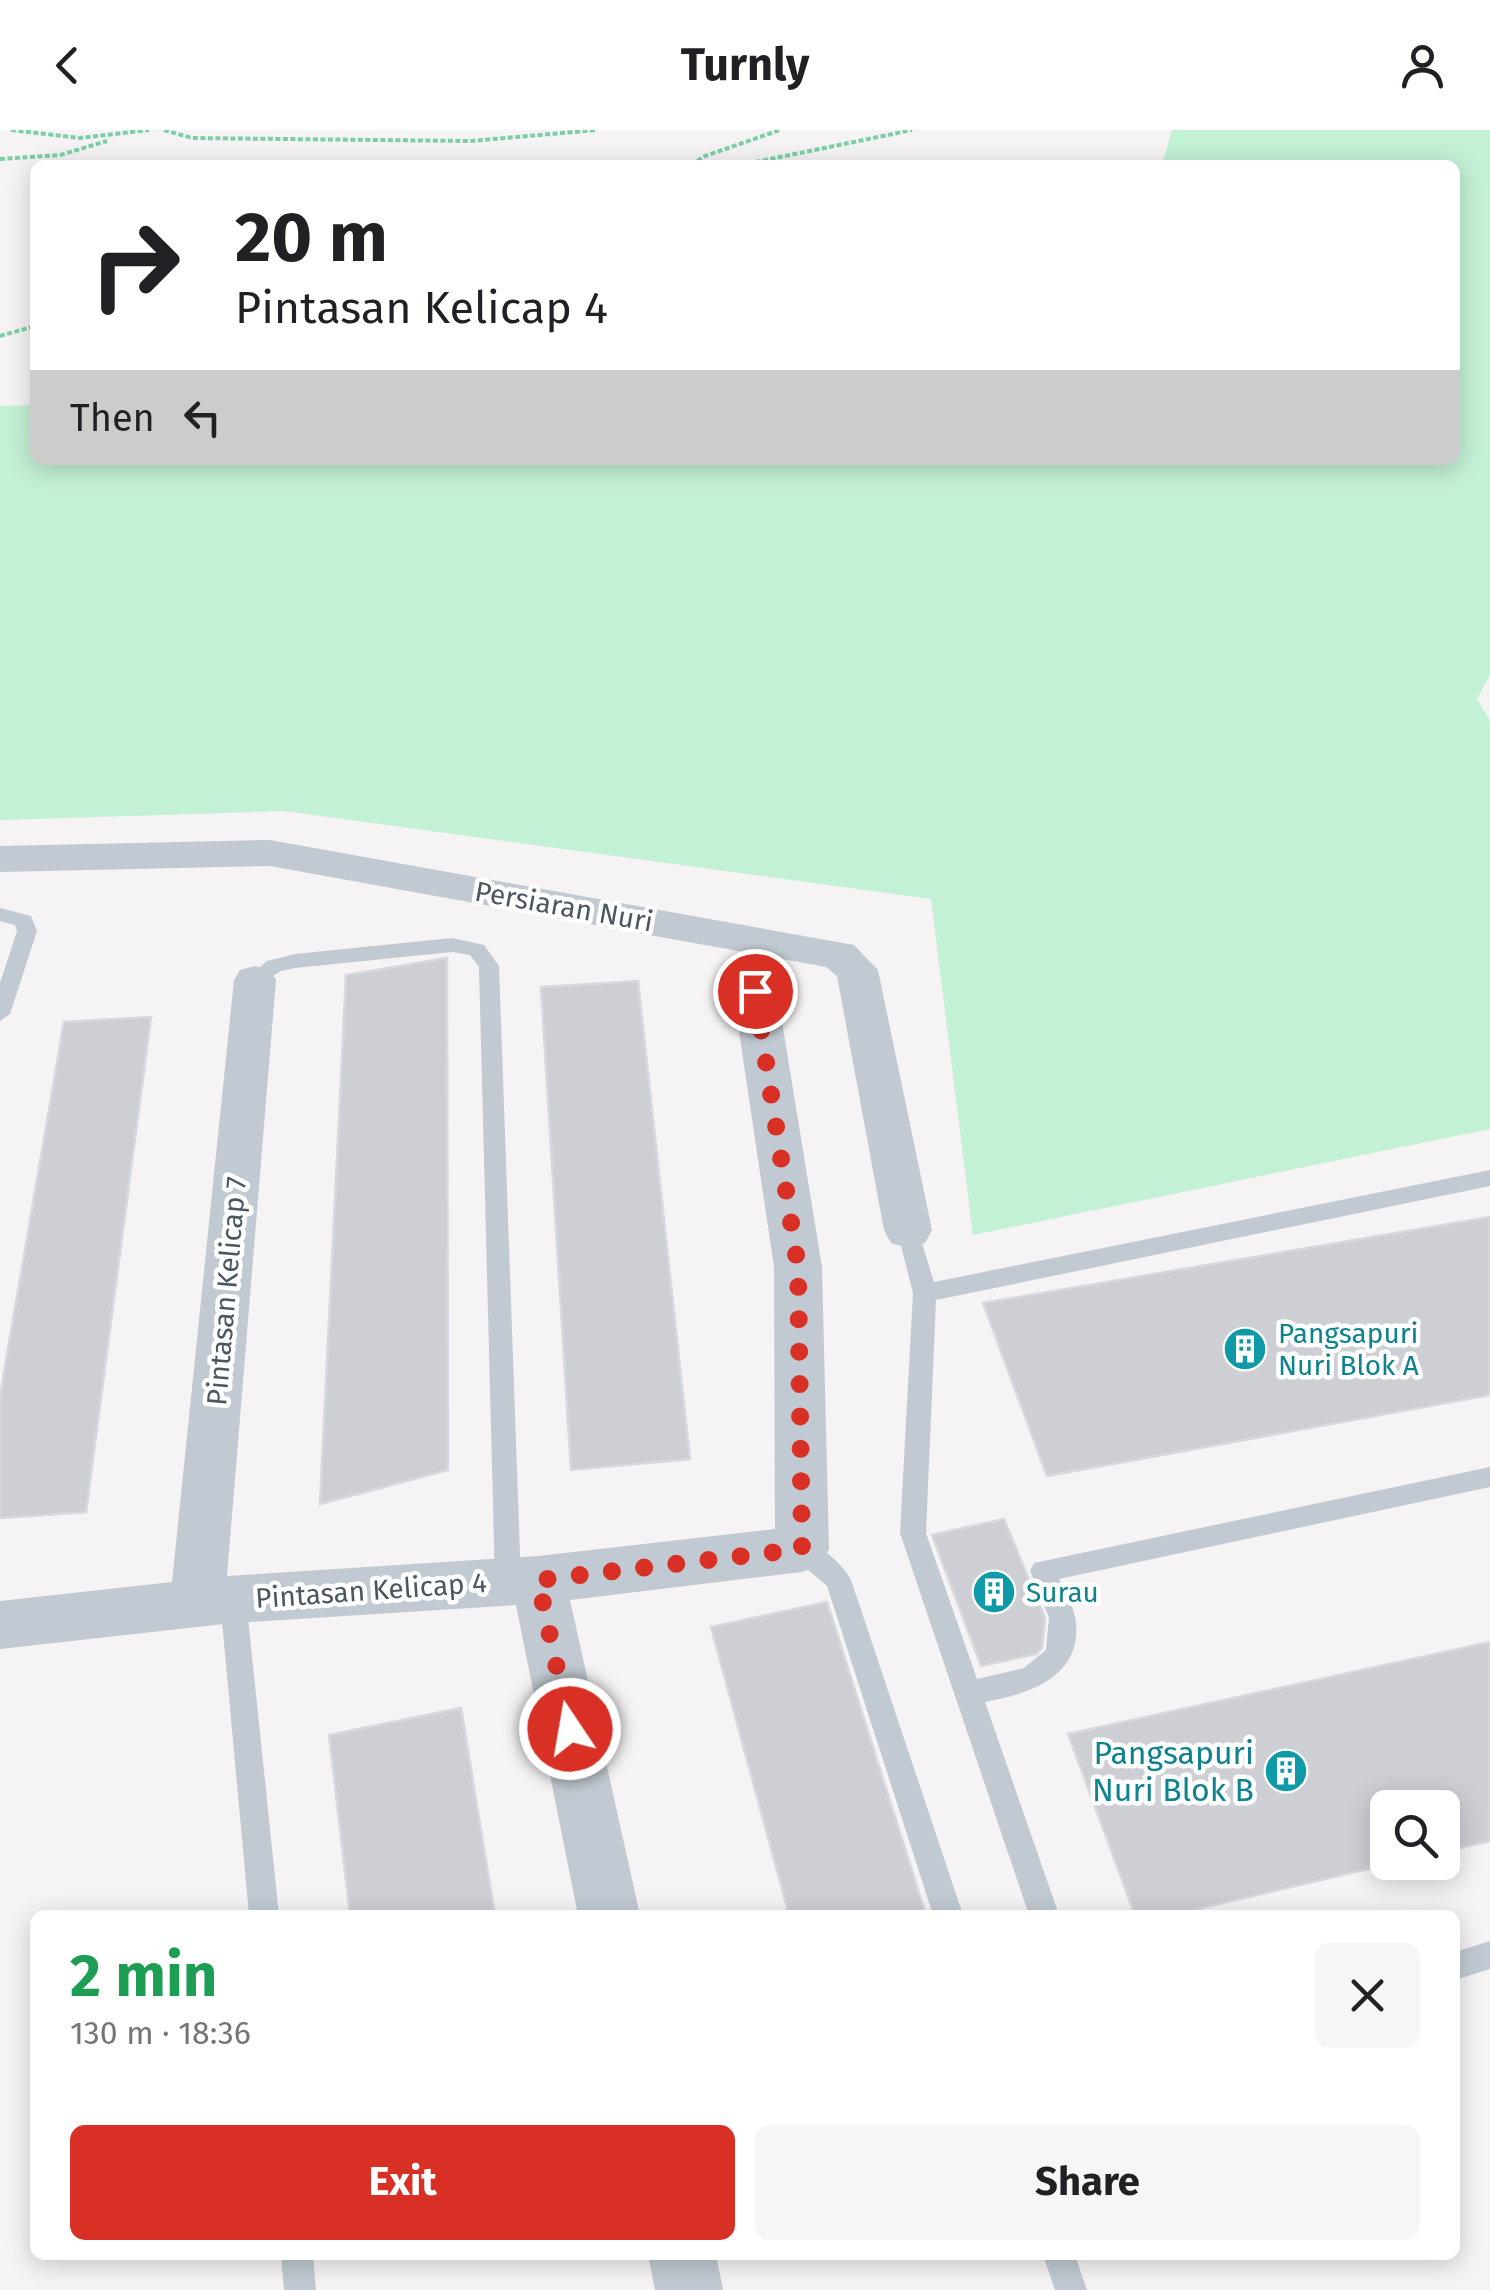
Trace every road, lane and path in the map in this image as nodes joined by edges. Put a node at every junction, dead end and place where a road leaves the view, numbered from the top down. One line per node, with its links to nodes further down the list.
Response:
1 (12, 130): 7 (path)
2 (150, 130): 7 (path)
3 (164, 130): 4 (path)
4 (597, 130)
5 (780, 130): 9 (path)
6 (912, 130): 10 (path)
7 (112, 139): 8 (path)
8 (0, 159)
9 (699, 160)
10 (766, 160)
11 (30, 327): 12 (path)
12 (0, 336)
13 (0, 860): 19 (street, Persiaran Nuri)
14 (0, 914): 17 (lane)
15 (256, 980): 23 (lane); 24 (street, Pintasan Kelicap 7)
16 (755, 991): 22 (street)
17 (0, 1014)
18 (1490, 1178): 20 (lane)
19 (908, 1230): 20 (lane)
20 (925, 1293): 26 (lane)
21 (1490, 1477): 26 (lane)
22 (802, 1549): 23 (street, Pintasan Kelicap 4); 29 (lane)
23 (523, 1581): 24 (street, Pintasan Kelicap 4); 28 (street)
24 (215, 1601): 25 (street, Pintasan Kelicap 4); 27 (lane)
25 (0, 1624)
26 (968, 1693): 30 (lane)
27 (263, 1910)
28 (608, 1910)
29 (946, 1910)
30 (1042, 1910)
31 (1490, 1955): 32 (lane)
32 (1460, 1964)
33 (297, 2260): 36 (lane)
34 (683, 2260): 37 (street)
35 (1061, 2260): 38 (lane)
36 (300, 2290)
37 (689, 2290)
38 (1071, 2290)

